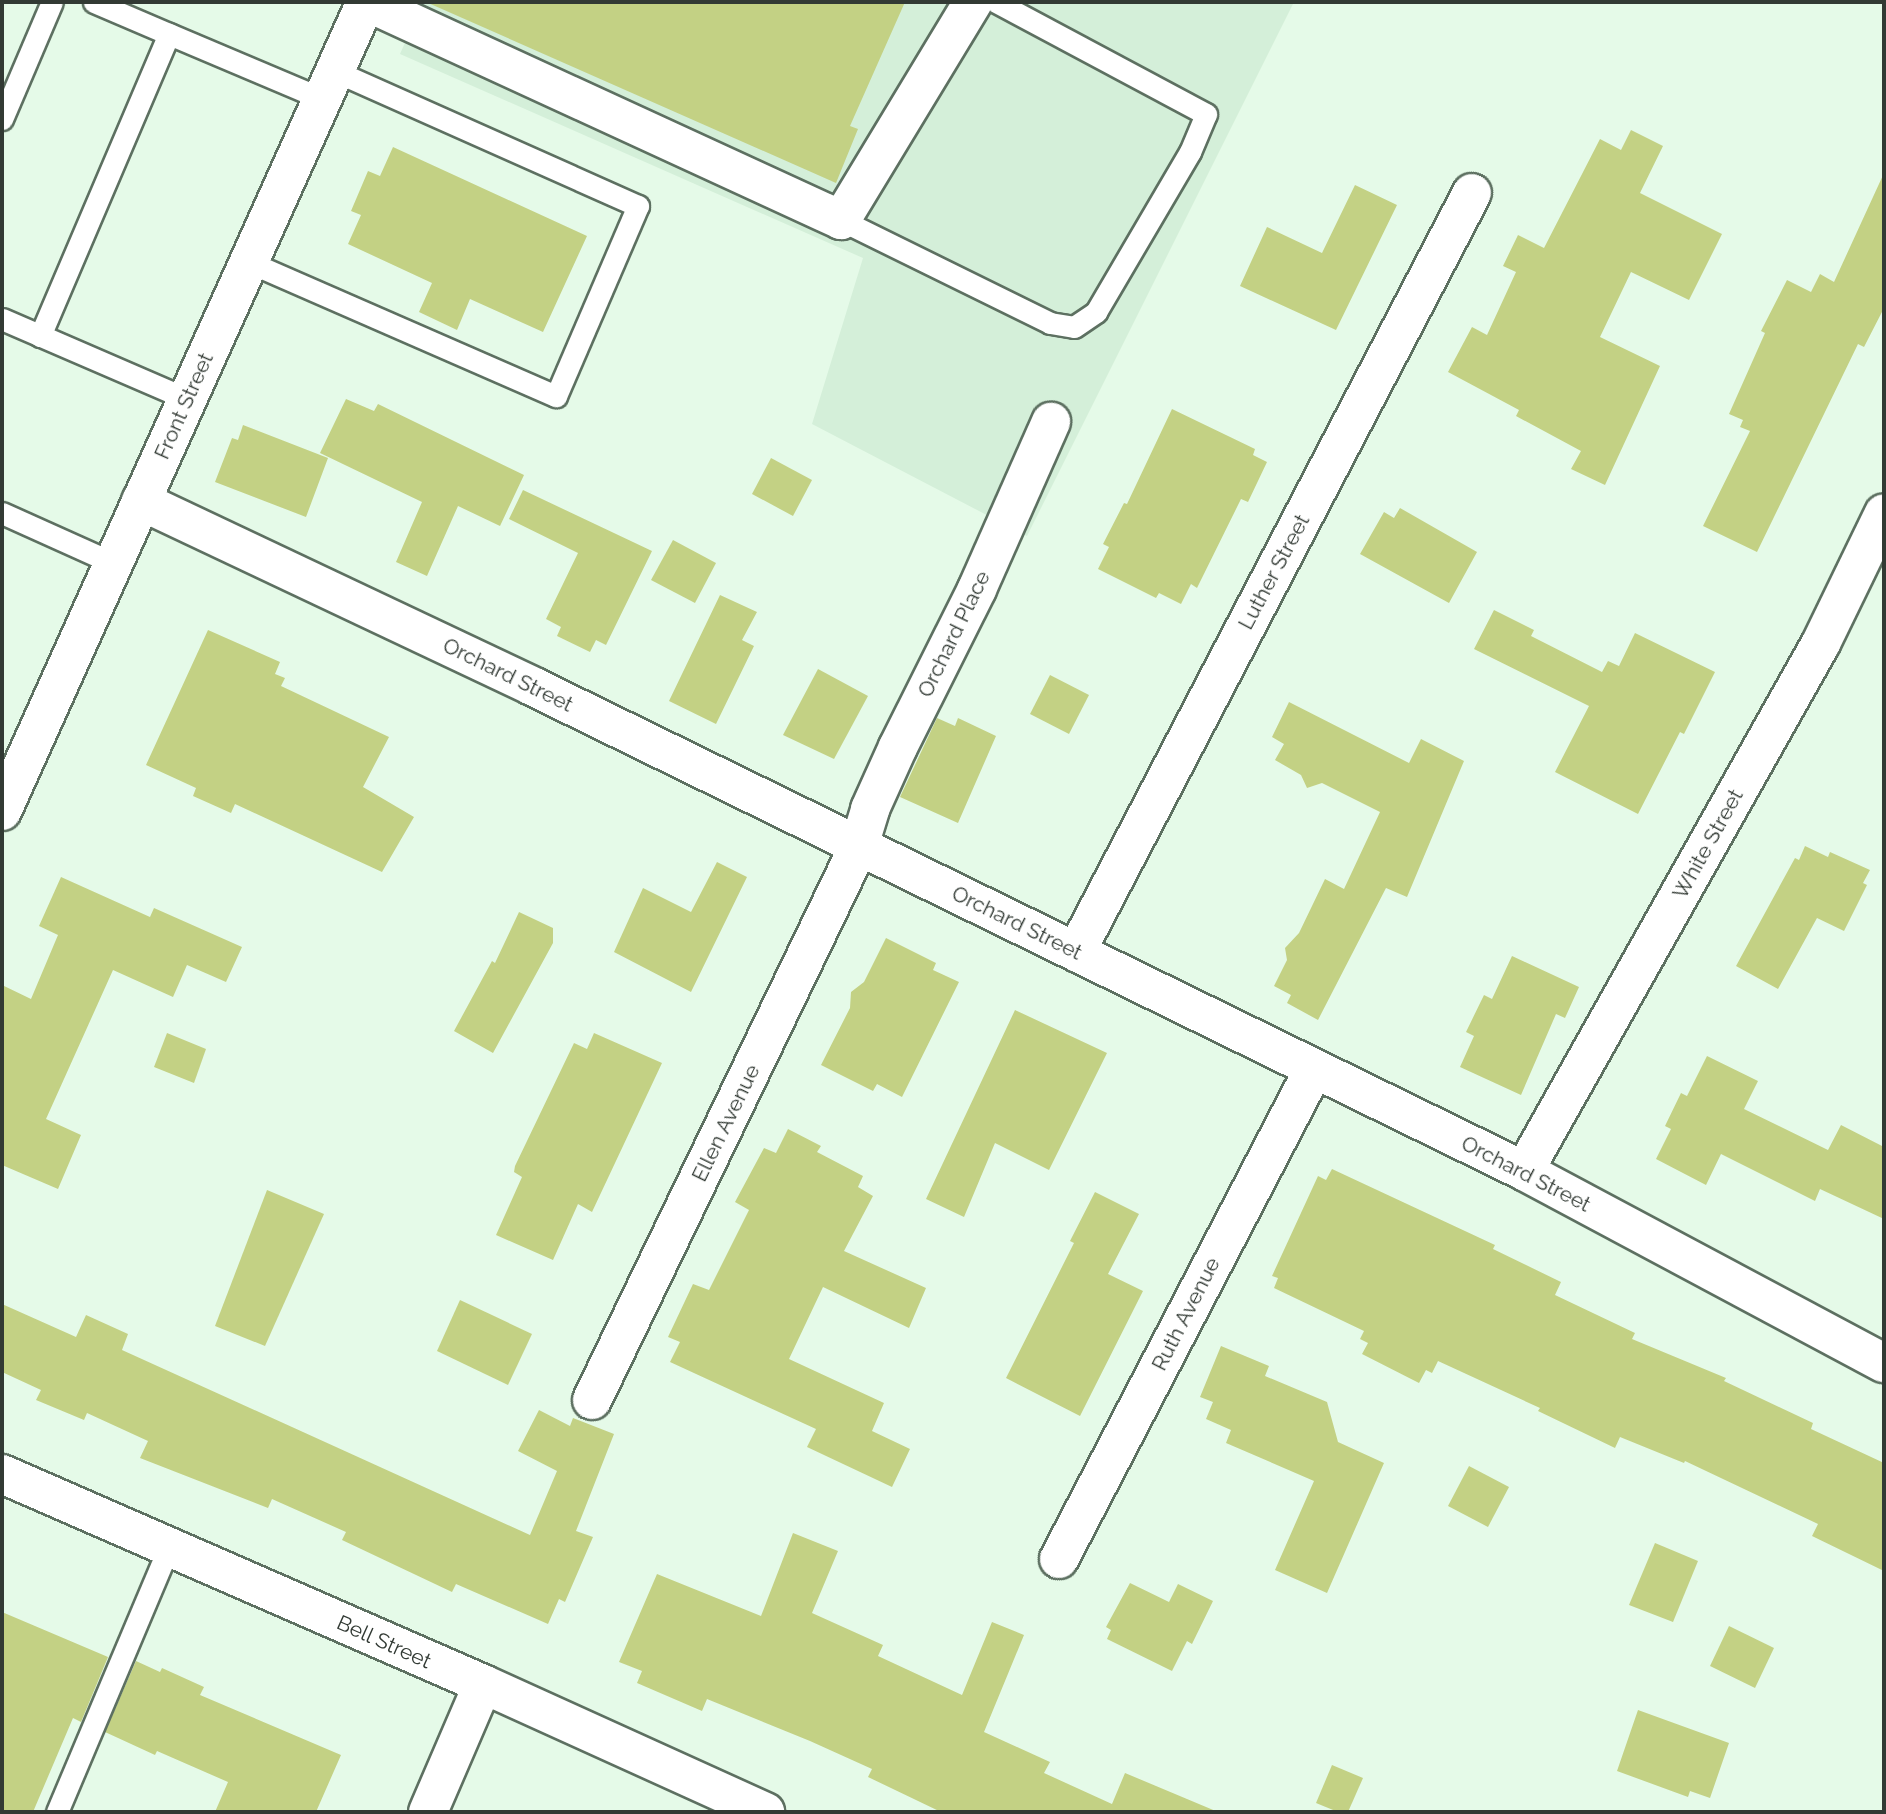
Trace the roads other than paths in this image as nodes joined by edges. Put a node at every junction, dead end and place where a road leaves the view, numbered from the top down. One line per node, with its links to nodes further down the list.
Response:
1 (52, 2): 8 (lane)
2 (94, 2): 6 (lane)
3 (367, 2): 7 (street, Front Street); 10 (street)
4 (973, 2): 10 (street)
5 (996, 2): 10 (lane)
6 (169, 34): 7 (lane); 13 (lane)
7 (329, 85): 11 (street, Front Street); 11 (lane)
8 (2, 119)
9 (1472, 193): 22 (street, Luther Street)
10 (841, 219)
11 (249, 262): 14 (street, Front Street)
12 (2, 319): 13 (lane)
13 (40, 335): 14 (lane)
14 (187, 399): 16 (street, Front Street)
15 (1051, 422): 21 (street, Orchard Place)
16 (141, 501): 19 (street, Front Street); 21 (street, Orchard Street)
17 (2, 513): 19 (lane)
18 (1884, 513): 24 (street, White Street)
19 (113, 563): 20 (street, Front Street)
20 (2, 811)
21 (859, 846): 22 (street, Orchard Street); 26 (street, Ellen Avenue)
22 (1076, 952): 23 (street, Orchard Street)
23 (1314, 1069): 24 (street, Orchard Street); 29 (street, Ruth Avenue)
24 (1524, 1171): 25 (street, Orchard Street)
25 (1884, 1363)
26 (592, 1400)
27 (2, 1474): 28 (street, Bell Street)
28 (169, 1547): 30 (street, Bell Street); 31 (lane)
29 (1059, 1559)
30 (483, 1684): 32 (street); 33 (street, Bell Street)
31 (57, 1812)
32 (428, 1812)
33 (765, 1812)

